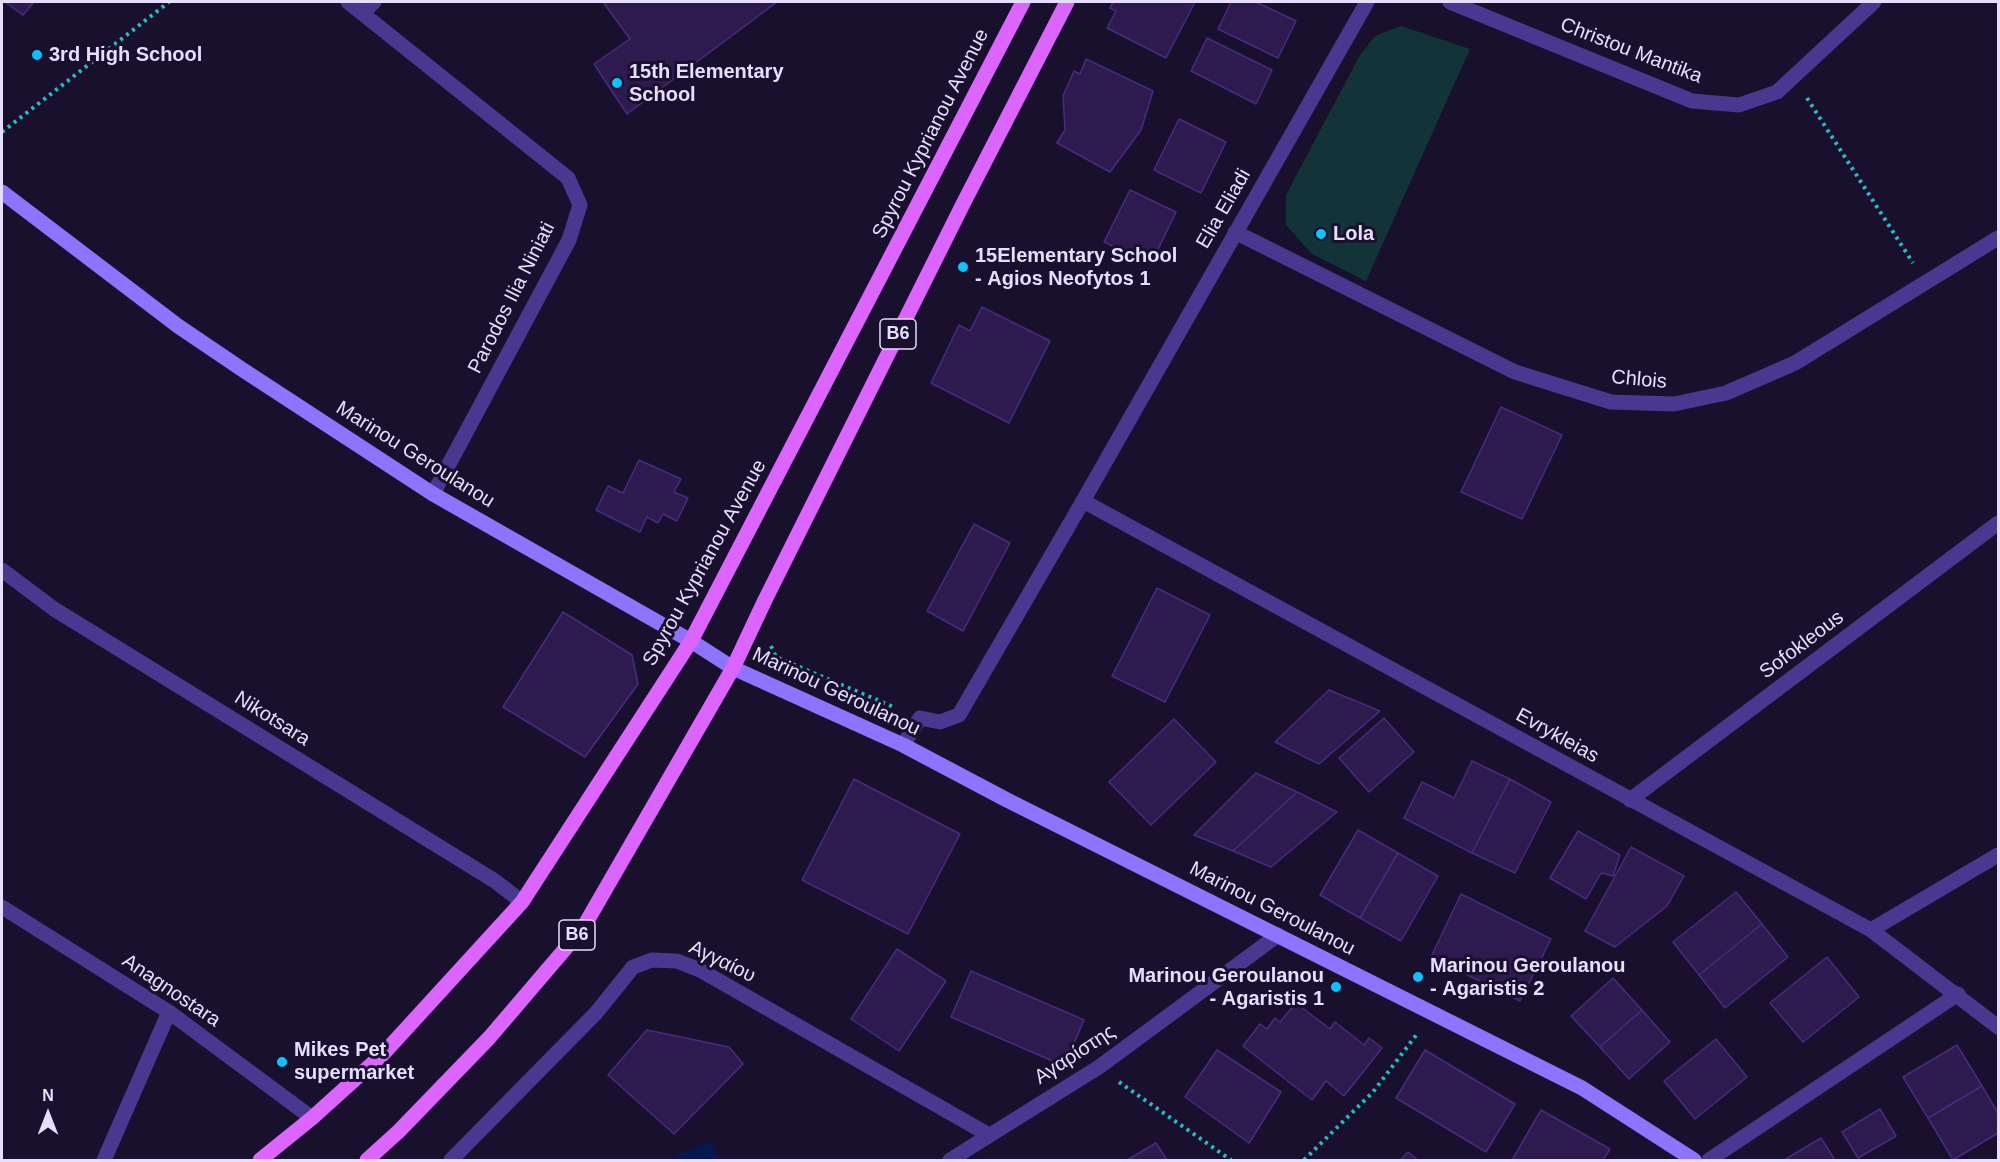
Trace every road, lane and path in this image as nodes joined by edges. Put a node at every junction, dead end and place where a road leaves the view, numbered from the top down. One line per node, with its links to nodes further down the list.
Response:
1 (169, 2): 11 (path)
2 (348, 2): 9 (street, Parodos Ilia Niniati)
3 (374, 2): 9 (street)
4 (1023, 2): 21 (main road, Spyrou Kyprianou Avenue / B6)
5 (1067, 2): 22 (main road, B6)
6 (1367, 2): 13 (street, Elia Eliadi)
7 (1450, 2): 10 (street, Christou Mantika)
8 (1874, 2): 10 (street, Christou Mantika)
9 (363, 14): 16 (street, Parodos Ilia Niniati)
10 (1793, 77): 15 (path)
11 (2, 132)
12 (2, 192): 16 (street, Marinou Geroulanou)
13 (1235, 232): 15 (street, Chlois); 17 (street, Elia Eliadi)
14 (1998, 238): 15 (street, Chlois)
15 (1925, 283)
16 (433, 494): 21 (street, Marinou Geroulanou)
17 (1083, 501): 23 (street, Elia Eliadi); 25 (street, Evrykleias)
18 (1998, 523): 25 (street, Sofokleous)
19 (2, 570): 27 (street, Nikotsara)
20 (769, 640): 23 (path)
21 (691, 641): 22 (street, Marinou Geroulanou); 27 (main road, Spyrou Kyprianou Avenue / B6)
22 (733, 668): 24 (street, Marinou Geroulanou); 40 (main road, B6)
23 (920, 718): 24 (street)
24 (903, 745): 30 (street, Marinou Geroulanou)
25 (1630, 800): 29 (street, Evrykleias)
26 (1998, 855): 29 (street)
27 (522, 902): 36 (main road, Spyrou Kyprianou Avenue / B6)
28 (2, 907): 32 (street, Anagnostara)
29 (1871, 930): 31 (street, Evrykleias)
30 (1278, 935): 33 (street, Marinou Geroulanou); 35 (street, Αγαρίστης)
31 (1958, 994): 34 (street, Evrykleias); 46 (street)
32 (169, 1012): 36 (street, Anagnostara); 38 (street)
33 (1433, 1013): 44 (path); 45 (street, Marinou Geroulanou)
34 (1998, 1027)
35 (1099, 1067): 37 (street, Αγαρίστης); 43 (path)
36 (312, 1118): 39 (main road, Spyrou Kyprianou Avenue / B6)
37 (989, 1135): 41 (street, Αγγαίου); 42 (street, Αγαρίστης)
38 (104, 1161)
39 (260, 1161)
40 (367, 1161)
41 (451, 1161)
42 (950, 1161)
43 (1231, 1161)
44 (1304, 1161)
45 (1694, 1161)
46 (1709, 1161)

